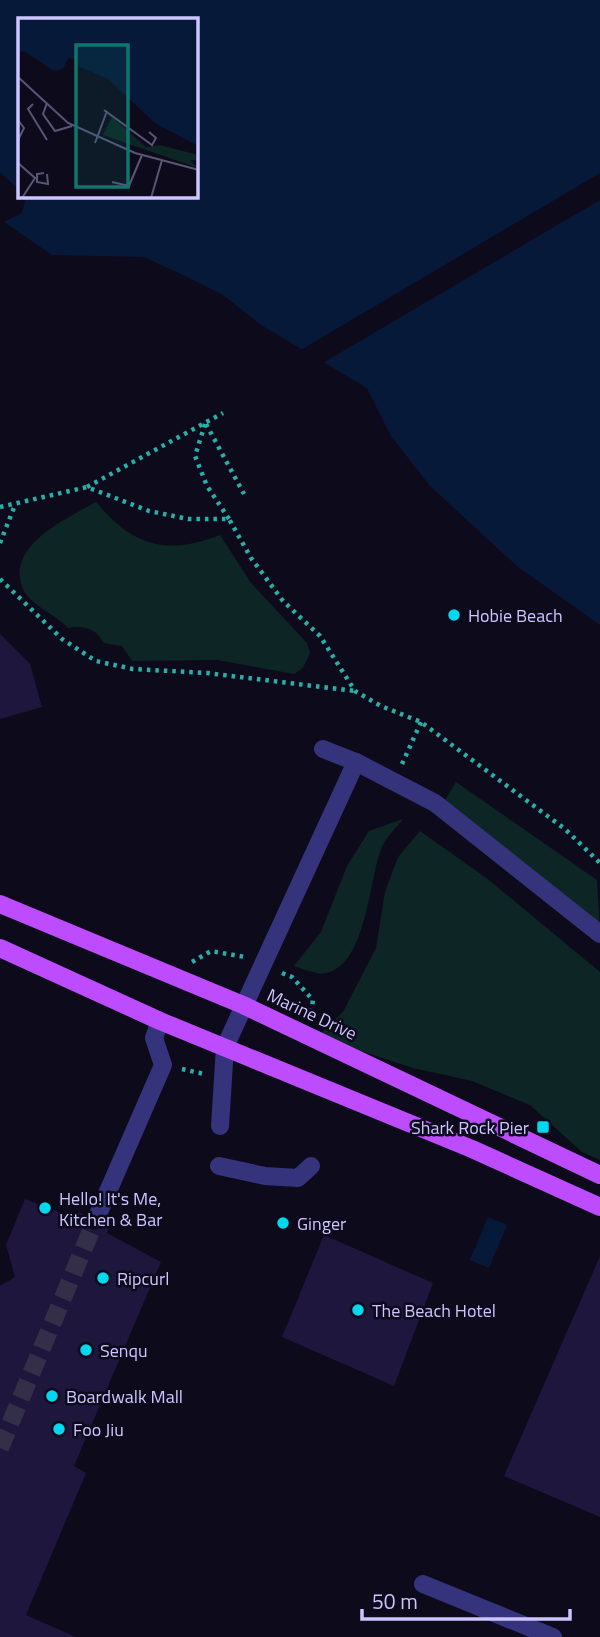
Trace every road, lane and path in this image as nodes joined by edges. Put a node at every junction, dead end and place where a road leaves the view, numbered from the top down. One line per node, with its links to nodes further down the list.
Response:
1 (223, 413): 2 (path)
2 (206, 423): 3 (path); 4 (path); 7 (path)
3 (87, 487): 5 (path); 7 (path)
4 (244, 494)
5 (15, 505): 6 (path); 8 (path)
6 (0, 507)
7 (229, 519): 10 (path)
8 (0, 544)
9 (0, 579): 10 (path)
10 (355, 691): 11 (path)
11 (421, 722): 14 (path); 15 (path)
12 (323, 749): 13 (street)
13 (356, 762): 14 (street); 22 (street)
14 (394, 780): 17 (street)
15 (600, 863)
16 (0, 904): 21 (main road, Marine Drive)
17 (600, 934)
18 (0, 948): 23 (main road)
19 (237, 953): 21 (path)
20 (292, 977): 24 (path)
21 (178, 978): 22 (main road, Marine Drive)
22 (243, 1005): 24 (main road, Marine Drive); 25 (street)
23 (160, 1021): 25 (main road); 31 (street)
24 (308, 1036): 29 (main road, Marine Drive)
25 (225, 1047): 26 (street); 30 (main road)
26 (220, 1126)
27 (219, 1166): 28 (street)
28 (311, 1166)
29 (600, 1175)
30 (600, 1207)
31 (96, 1219)
32 (423, 1584): 33 (street)
33 (553, 1637)

